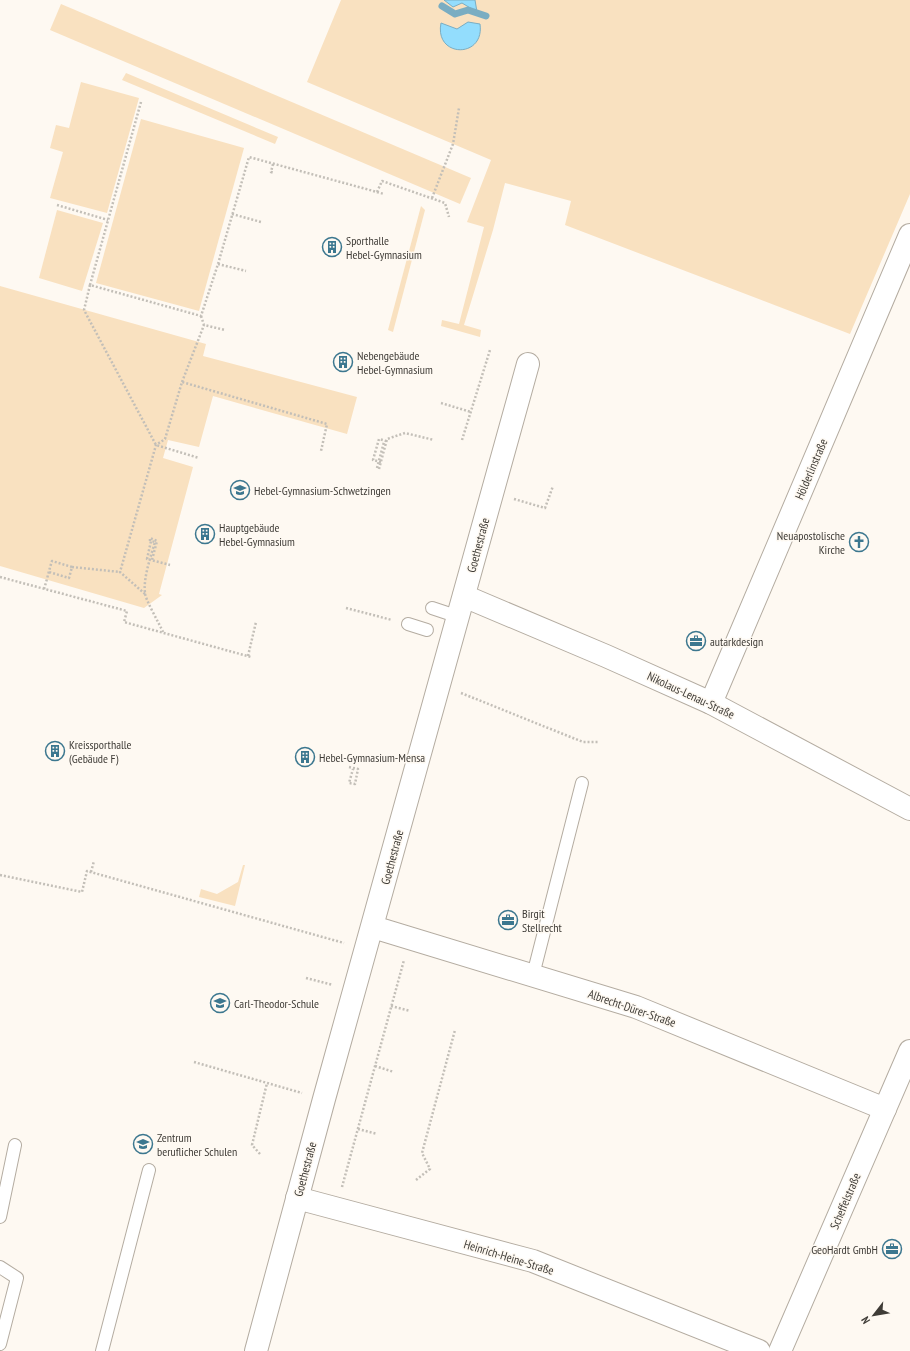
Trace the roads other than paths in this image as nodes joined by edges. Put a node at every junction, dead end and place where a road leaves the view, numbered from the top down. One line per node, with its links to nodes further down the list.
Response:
1 (910, 235): 8 (street, Hölderlinstraße)
2 (528, 364): 3 (street, Goethestraße)
3 (464, 596): 5 (street, Goethestraße); 8 (street, Nikolaus-Lenau-Straße)
4 (432, 608): 5 (lane)
5 (459, 617): 11 (street, Goethestraße)
6 (408, 624): 7 (lane)
7 (427, 630)
8 (711, 703): 10 (street, Nikolaus-Lenau-Straße)
9 (582, 783): 12 (lane)
10 (910, 809)
11 (373, 927): 12 (street, Albrecht-Dürer-Straße); 17 (street, Goethestraße)
12 (533, 975): 14 (street, Albrecht-Dürer-Straße)
13 (910, 1051): 14 (street, Scheffelstraße)
14 (885, 1109): 24 (street, Scheffelstraße)
15 (15, 1146): 18 (lane)
16 (150, 1170): 21 (lane)
17 (297, 1198): 22 (street, Goethestraße); 23 (street, Heinrich-Heine-Straße)
18 (0, 1217)
19 (0, 1267): 20 (lane)
20 (0, 1344)
21 (102, 1351)
22 (256, 1351)
23 (760, 1351)
24 (780, 1351)

